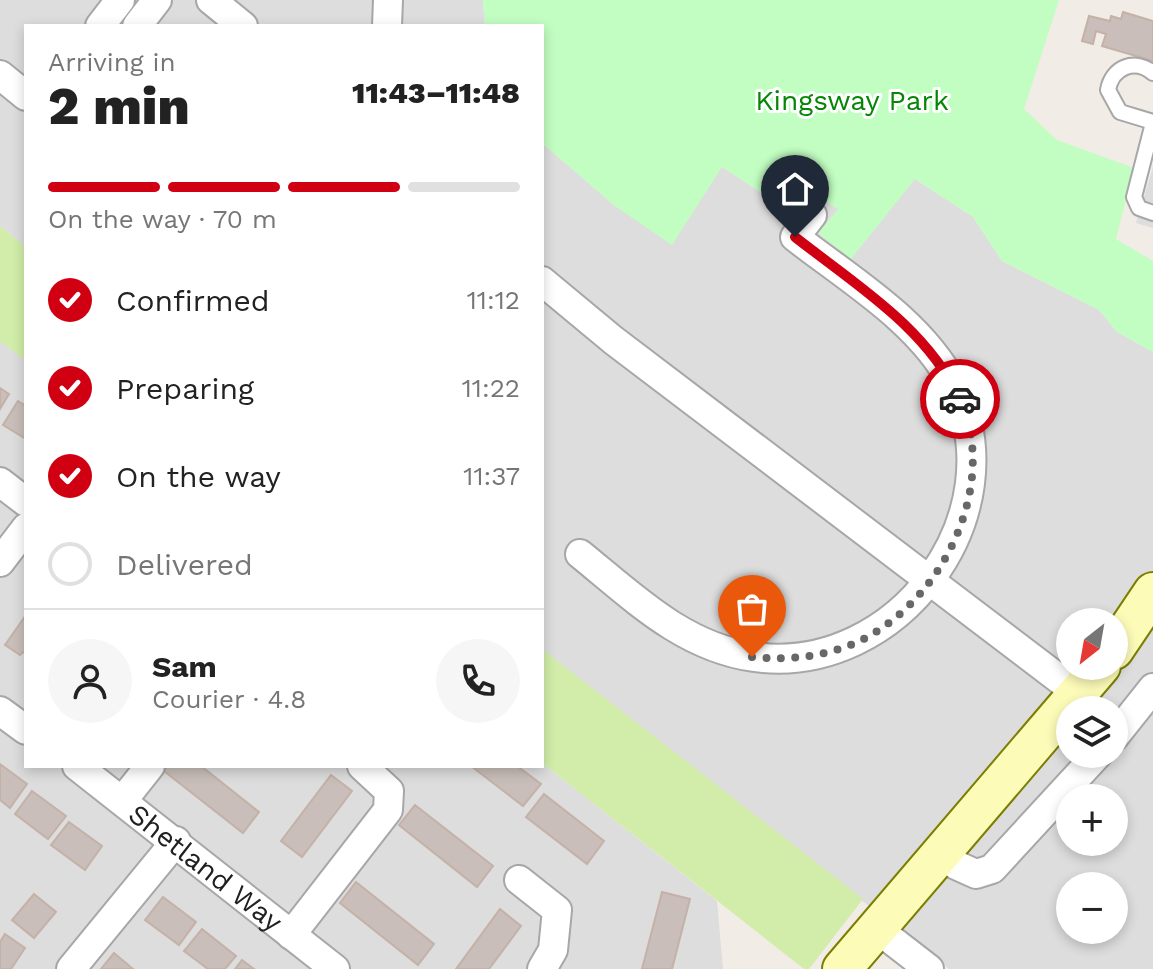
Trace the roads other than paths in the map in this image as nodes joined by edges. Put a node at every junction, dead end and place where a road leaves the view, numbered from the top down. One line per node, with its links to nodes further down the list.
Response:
1 (120, 0): 5 (street)
2 (157, 0): 6 (street)
3 (211, 0): 7 (street)
4 (388, 0): 8 (street)
5 (102, 24)
6 (139, 24)
7 (241, 24)
8 (387, 24)
9 (1153, 73): 12 (lane)
10 (0, 75): 11 (street)
11 (24, 94)
12 (1153, 123): 13 (lane)
13 (1153, 213)
14 (812, 215): 21 (street)
15 (544, 283): 21 (street)
16 (0, 482): 17 (street)
17 (24, 500)
18 (24, 531): 20 (street)
19 (580, 554): 21 (street)
20 (0, 562)
21 (929, 582): 24 (street)
22 (1153, 592): 23 (main road)
23 (1128, 629)
24 (1056, 659)
25 (1090, 680): 36 (main road)
26 (1153, 688): 28 (street)
27 (0, 711): 29 (street)
28 (1128, 719)
29 (24, 729)
30 (80, 768): 34 (street, Shetland Way)
31 (148, 768): 34 (street)
32 (364, 768): 39 (street)
33 (1085, 768): 36 (street)
34 (123, 800): 35 (street, Shetland Way)
35 (176, 841): 39 (street, Shetland Way); 40 (street)
36 (940, 852): 38 (main road)
37 (519, 880): 42 (street)
38 (876, 928): 43 (main road); 44 (street)
39 (291, 935): 41 (street, Shetland Way)
40 (71, 969)
41 (335, 969)
42 (542, 969)
43 (842, 969)
44 (929, 969)

